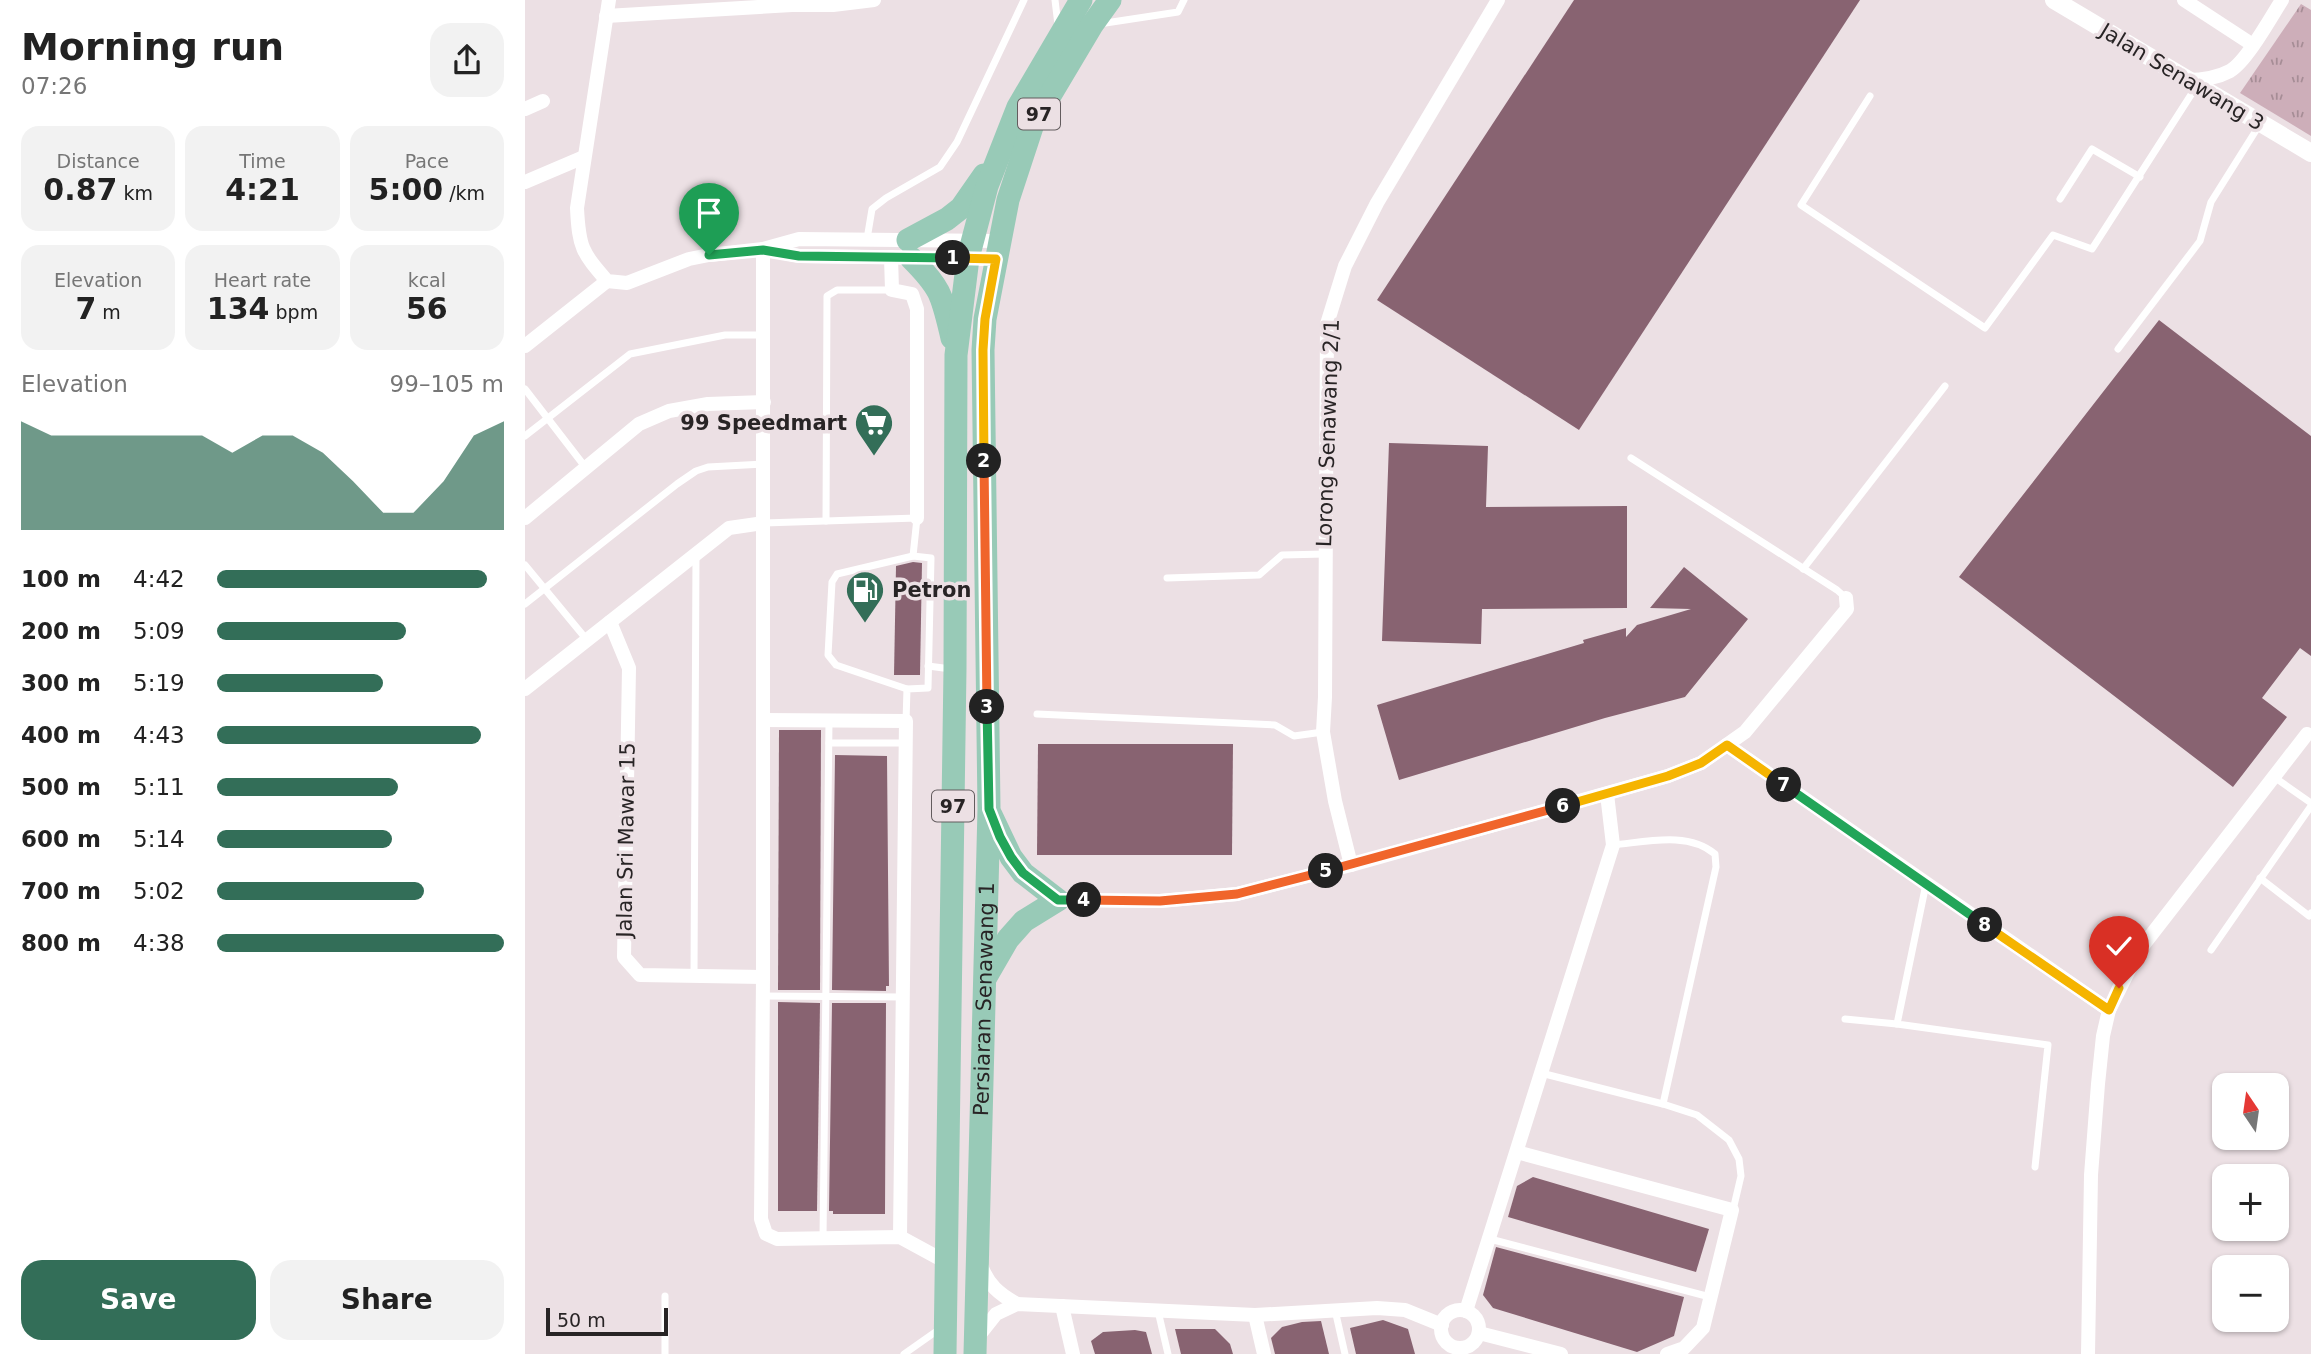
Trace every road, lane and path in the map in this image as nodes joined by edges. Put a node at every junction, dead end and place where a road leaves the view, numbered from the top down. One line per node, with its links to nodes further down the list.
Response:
1 (609, 0): 14 (street)
2 (874, 0): 12 (street)
3 (1024, 0): 29 (lane)
4 (1055, 0): 16 (lane)
5 (1081, 0): 16 (main road, Persiaran Senawang 1 / 97)
6 (1110, 0): 15 (main road, Persiaran Senawang 1 / 97)
7 (1184, 0): 15 (lane)
8 (1499, 0): 53 (street, Lorong Senawang 2/1)
9 (2054, 0): 18 (street, Jalan Senawang 3)
10 (2184, 0): 17 (street)
11 (2282, 0): 17 (street)
12 (792, 2): 13 (street)
13 (706, 4): 14 (street)
14 (606, 16): 25 (street)
15 (1092, 25): 32 (main road, Persiaran Senawang 1 / 97)
16 (1060, 36): 23 (main road, Persiaran Senawang 1 / 97)
17 (2253, 45): 18 (street)
18 (2192, 83): 22 (street, Jalan Senawang 3); 26 (lane)
19 (1870, 96): 26 (lane)
20 (543, 101): 21 (street)
21 (525, 109)
22 (2261, 123): 24 (street, Jalan Senawang 3); 38 (lane)
23 (1002, 150): 30 (main road, Persiaran Senawang 1 / 97); 33 (main road)
24 (2311, 153)
25 (584, 157): 27 (street); 34 (street)
26 (2140, 177): 28 (lane)
27 (525, 182)
28 (2060, 199)
29 (867, 239): 31 (street); 33 (street)
30 (970, 249): 32 (street); 33 (street); 39 (main road, Persiaran Senawang 1 / 97)
31 (763, 250): 33 (street); 34 (street); 36 (street)
32 (997, 250): 81 (main road, Persiaran Senawang 1 / 97)
33 (903, 252): 35 (street); 39 (main road)
34 (607, 281): 37 (street)
35 (893, 290): 49 (street); 50 (lane)
36 (764, 335): 42 (street); 43 (lane)
37 (525, 346)
38 (2118, 349)
39 (956, 355): 57 (main road, Persiaran Senawang 1 / 97)
40 (1945, 386): 56 (lane)
41 (525, 389): 43 (lane)
42 (764, 402): 46 (street); 47 (street)
43 (547, 418): 44 (lane); 47 (lane)
44 (525, 436)
45 (1630, 458): 56 (lane)
46 (764, 464): 51 (street); 60 (lane)
47 (586, 468): 48 (street)
48 (525, 518)
49 (917, 518): 50 (lane); 54 (lane)
50 (826, 521): 51 (lane)
51 (764, 523): 52 (street); 70 (street)
52 (696, 553): 63 (street); 89 (lane)
53 (1325, 554): 59 (lane); 73 (street, Lorong Senawang 2/1)
54 (913, 556): 58 (lane); 68 (lane)
55 (525, 565): 60 (lane)
56 (1803, 569): 61 (lane)
57 (955, 570): 58 (lane); 66 (main road, Persiaran Senawang 1 / 97)
58 (930, 574): 65 (lane)
59 (1167, 578)
60 (544, 588): 62 (lane); 64 (lane)
61 (1846, 597): 77 (street)
62 (525, 604)
63 (610, 622): 64 (street); 89 (street, Jalan Sri Mawar 15)
64 (587, 640): 67 (street)
65 (929, 666): 66 (lane); 68 (lane)
66 (955, 669): 107 (main road, Persiaran Senawang 1 / 97)
67 (525, 689)
68 (907, 689): 72 (lane)
69 (1037, 714): 73 (lane)
70 (764, 720): 71 (street); 90 (street)
71 (829, 721): 72 (street); 75 (lane)
72 (906, 721): 76 (street)
73 (1323, 732): 83 (street, Lorong Senawang 2/1)
74 (2307, 733): 78 (street)
75 (829, 743): 76 (lane); 93 (lane)
76 (905, 743): 94 (street)
77 (1727, 745): 79 (street); 85 (street)
78 (2273, 776): 80 (lane); 95 (street)
79 (1607, 794): 82 (street); 83 (street)
80 (2311, 805): 84 (lane)
81 (989, 809): 86 (main road); 91 (main road, Persiaran Senawang 1 / 97)
82 (1613, 845): 98 (street); 99 (lane)
83 (1351, 864): 86 (street)
84 (2260, 878): 87 (lane); 88 (lane)
85 (1926, 883): 95 (street); 97 (lane)
86 (1058, 900): 91 (main road)
87 (2311, 913)
88 (2211, 950)
89 (694, 976): 90 (street, Jalan Sri Mawar 15)
90 (763, 977): 92 (street)
91 (985, 979): 106 (main road, Persiaran Senawang 1 / 97)
92 (763, 996): 93 (lane); 104 (street)
93 (826, 996): 94 (lane); 104 (lane)
94 (902, 997): 103 (street)
95 (2109, 1010): 130 (street)
96 (1846, 1019): 97 (lane)
97 (1897, 1024): 101 (lane)
98 (1541, 1073): 99 (lane); 100 (street)
99 (1663, 1104): 102 (lane)
100 (1517, 1153): 102 (street); 105 (street)
101 (2035, 1167)
102 (1733, 1210): 109 (street)
103 (900, 1237): 104 (street); 107 (street)
104 (823, 1238)
105 (1490, 1238): 109 (lane); 114 (street)
106 (976, 1251): 110 (street); 119 (main road, Persiaran Senawang 1 / 97)
107 (946, 1262): 116 (main road, Persiaran Senawang 1 / 97)
108 (665, 1296): 121 (lane)
109 (1710, 1297): 129 (street)
110 (1017, 1304): 111 (street); 119 (street)
111 (1062, 1306): 113 (street); 124 (street)
112 (1335, 1310): 115 (street); 117 (street); 127 (lane)
113 (1158, 1311): 115 (street); 125 (lane)
114 (1466, 1311): 117 (street); 118 (street)
115 (1255, 1315): 126 (street)
116 (946, 1324): 122 (lane); 123 (main road, Persiaran Senawang 1 / 97)
117 (1442, 1325): 120 (street)
118 (1479, 1334): 120 (street); 128 (street)
119 (975, 1348)
120 (1450, 1350)
121 (665, 1354)
122 (904, 1354)
123 (945, 1354)
124 (1073, 1354)
125 (1168, 1354)
126 (1264, 1354)
127 (1345, 1354)
128 (1561, 1354)
129 (1667, 1354)
130 (2088, 1354)

